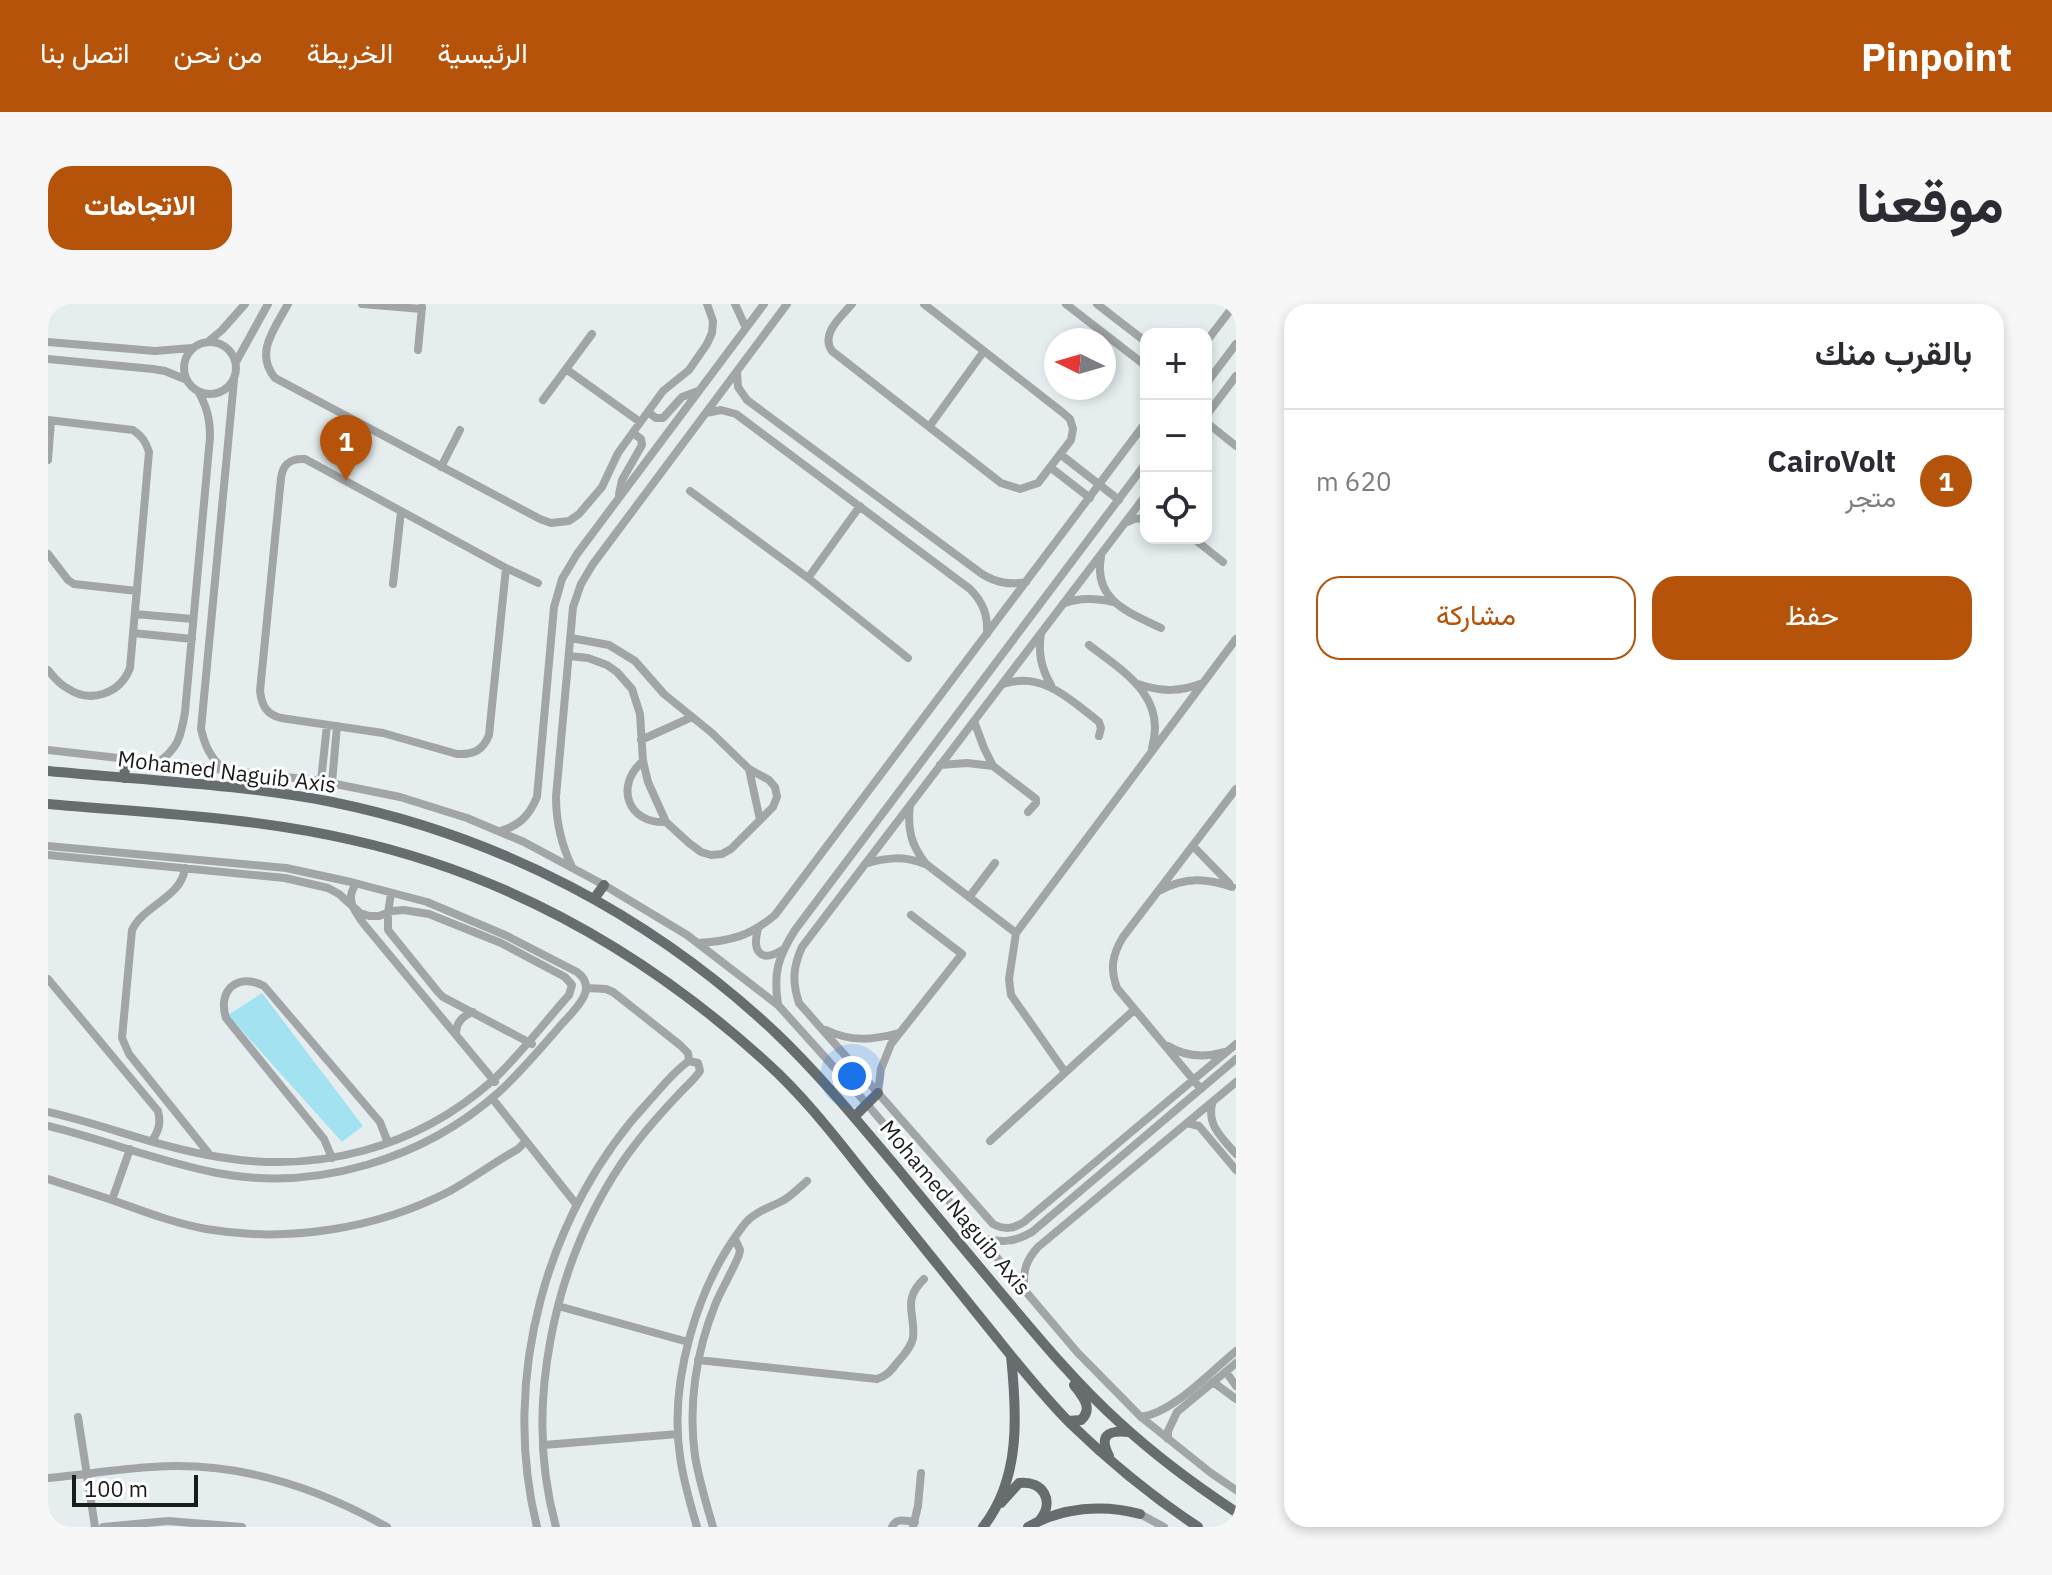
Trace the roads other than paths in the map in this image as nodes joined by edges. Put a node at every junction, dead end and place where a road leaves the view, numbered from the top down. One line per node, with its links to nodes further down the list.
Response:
1 (245, 304): 19 (street)
2 (268, 304): 27 (street)
3 (288, 304): 51 (street)
4 (362, 304): 14 (street)
5 (707, 304): 39 (street)
6 (735, 304): 15 (street)
7 (764, 304): 15 (street)
8 (787, 304): 30 (street)
9 (924, 304): 24 (street)
10 (1066, 304): 26 (street)
11 (1097, 304): 18 (street)
12 (1235, 304): 17 (street)
13 (851, 305): 44 (street)
14 (422, 307): 23 (street)
15 (746, 328): 36 (street)
16 (592, 334): 29 (street)
17 (1212, 334)
18 (1140, 337)
19 (209, 341): 22 (street); 27 (street)
20 (48, 342): 22 (street)
21 (1236, 344): 28 (street)
22 (193, 348): 33 (street)
23 (418, 350)
24 (984, 351): 44 (street); 49 (street)
25 (48, 359): 33 (street)
26 (1140, 361)
27 (236, 362): 34 (street)
28 (1219, 368): 31 (street); 32 (street)
29 (566, 369): 37 (street); 42 (street)
30 (737, 371): 40 (street); 70 (street)
31 (1212, 377)
32 (1235, 379): 38 (street)
33 (187, 380): 35 (street)
34 (234, 380): 35 (street); 111 (street)
35 (198, 391): 77 (street)
36 (698, 391): 39 (street); 56 (street)
37 (543, 400)
38 (1212, 411)
39 (648, 412): 42 (street)
40 (705, 414): 60 (street); 82 (street)
41 (50, 421): 50 (street); 73 (street)
42 (640, 422): 47 (street)
43 (1212, 424): 48 (street)
44 (929, 427): 52 (street)
45 (460, 430): 51 (street)
46 (1140, 430): 54 (street)
47 (633, 433): 51 (street); 56 (street)
48 (1236, 446)
49 (1060, 454): 52 (street); 54 (street)
50 (48, 460)
51 (441, 467)
52 (1050, 467): 57 (street)
53 (1140, 471): 58 (street)
54 (1100, 484): 57 (street); 58 (street)
55 (690, 491): 69 (street)
56 (619, 497): 122 (street)
57 (1090, 498): 70 (street)
58 (1119, 500): 145 (street)
59 (1140, 503): 63 (street)
60 (860, 506): 69 (street); 81 (street)
61 (401, 511): 68 (street); 72 (street); 99 (street)
62 (1140, 518): 63 (street)
63 (1124, 523): 66 (street)
64 (1200, 544): 67 (street)
65 (48, 554): 73 (street)
66 (1101, 554): 74 (street); 75 (street)
67 (1223, 562)
68 (506, 568): 71 (street); 100 (street)
69 (808, 578): 88 (street)
70 (1027, 581): 81 (street)
71 (538, 583)
72 (393, 584)
73 (137, 591): 76 (street)
74 (1113, 602): 75 (street); 78 (street)
75 (1061, 605): 80 (street)
76 (135, 614): 77 (street); 79 (street)
77 (193, 619): 83 (street)
78 (1161, 628)
79 (133, 633): 83 (street); 90 (street)
80 (1041, 633): 93 (street); 95 (street)
81 (987, 634): 142 (street)
82 (571, 638): 85 (street); 87 (street)
83 (192, 639): 107 (street)
84 (1236, 639): 92 (street)
85 (599, 642): 89 (street); 91 (street)
86 (1089, 645): 94 (street)
87 (569, 656): 89 (street); 130 (street)
88 (908, 658)
89 (596, 660): 96 (street)
90 (48, 670)
91 (648, 676): 96 (street); 97 (street)
92 (1204, 682): 94 (street); 104 (street)
93 (1002, 684): 95 (street); 98 (street)
94 (1138, 684): 104 (street)
95 (1052, 686): 101 (street)
96 (632, 689): 102 (street)
97 (692, 717): 102 (street); 110 (street)
98 (974, 721): 108 (street); 109 (street)
99 (327, 725): 100 (street); 114 (street)
100 (337, 726): 115 (street)
101 (1099, 736)
102 (641, 740): 106 (street)
103 (48, 750): 105 (street)
104 (1150, 754): 143 (street)
105 (126, 759): 107 (street); 113 (main road)
106 (643, 761): 121 (street); 121 (street)
107 (156, 764): 111 (street)
108 (940, 765): 109 (street); 118 (street)
109 (993, 766): 119 (street)
110 (749, 769): 120 (street); 120 (street)
111 (224, 770): 114 (street)
112 (48, 771): 113 (main road, Mohamed Naguib Axis)
113 (124, 778): 138 (main road, Mohamed Naguib Axis)
114 (321, 781): 115 (street)
115 (332, 783): 122 (street)
116 (1236, 789): 124 (street)
117 (48, 804): 201 (main road)
118 (910, 805): 128 (street); 129 (street)
119 (1028, 812)
120 (760, 820): 121 (street)
121 (666, 822)
122 (500, 831): 130 (street)
123 (48, 846): 126 (street)
124 (1193, 846): 134 (street); 135 (street)
125 (48, 855): 126 (street)
126 (169, 862): 131 (street); 132 (street)
127 (995, 863): 137 (street)
128 (865, 864): 129 (street); 151 (street)
129 (926, 864): 137 (street)
130 (573, 867): 133 (street)
131 (185, 868): 139 (street); 182 (street)
132 (356, 884): 136 (street); 139 (street)
133 (604, 885): 138 (main road); 144 (street)
134 (1234, 888): 135 (street)
135 (1157, 892): 149 (street)
136 (391, 893): 140 (street); 147 (street)
137 (970, 896): 143 (street)
138 (594, 899): 173 (main road, Mohamed Naguib Axis)
139 (352, 907): 140 (street); 153 (street)
140 (388, 913): 150 (street); 154 (street)
141 (911, 915): 152 (street)
142 (758, 929): 144 (street); 145 (street)
143 (1016, 933): 161 (street)
144 (698, 943): 148 (street)
145 (783, 949): 148 (street)
146 (48, 979): 176 (street)
147 (587, 988): 157 (street); 159 (street)
148 (778, 1005): 171 (street)
149 (1134, 1010): 155 (street); 161 (street)
150 (473, 1012): 153 (street); 154 (street)
151 (820, 1027): 152 (street); 168 (street)
152 (899, 1033): 168 (street)
153 (456, 1034): 162 (street)
154 (529, 1041): 157 (street); 162 (street)
155 (1161, 1042): 156 (street); 163 (street)
156 (1232, 1047): 163 (street)
157 (538, 1051): 166 (street)
158 (1236, 1059): 167 (street)
159 (689, 1061): 160 (street); 164 (street)
160 (680, 1068): 164 (street); 188 (street)
161 (1065, 1072): 178 (street)
162 (493, 1079): 166 (street); 179 (street)
163 (1193, 1080): 167 (street); 168 (street)
164 (691, 1081): 189 (street)
165 (1236, 1082): 170 (street)
166 (502, 1089): 169 (street)
167 (1201, 1089): 192 (street)
168 (878, 1093): 171 (main road)
169 (492, 1098): 177 (street); 180 (street)
170 (1212, 1102): 174 (street); 181 (street)
171 (867, 1104): 173 (main road); 192 (street)
172 (48, 1112): 176 (street)
173 (854, 1117): 204 (main road, Mohamed Naguib Axis)
174 (1187, 1123): 184 (street); 195 (street)
175 (48, 1126): 180 (street)
176 (152, 1141): 182 (street)
177 (526, 1141): 187 (street); 188 (street)
178 (990, 1141)
179 (388, 1143): 183 (street); 183 (street)
180 (130, 1149): 187 (street)
181 (1236, 1154)
182 (210, 1156): 183 (street)
183 (332, 1158)
184 (1236, 1170)
185 (48, 1179): 187 (street)
186 (807, 1181): 193 (street)
187 (112, 1200)
188 (577, 1203): 189 (street); 190 (street)
189 (594, 1211): 191 (street)
190 (571, 1214): 191 (street); 234 (street)
191 (588, 1223): 196 (street)
192 (981, 1237): 195 (street)
193 (735, 1239): 197 (street); 198 (street)
194 (924, 1279): 202 (street)
195 (1024, 1289): 210 (street)
196 (558, 1306): 199 (street); 215 (street)
197 (693, 1323): 198 (street); 199 (street)
198 (706, 1328): 202 (street)
199 (688, 1342): 213 (street)
200 (1236, 1351): 210 (street)
201 (1011, 1354): 211 (main road); 223 (main road)
202 (698, 1360): 216 (street)
203 (1236, 1363): 205 (street)
204 (1063, 1367): 211 (main road); 212 (main road, Mohamed Naguib Axis)
205 (1226, 1372): 206 (street); 207 (street)
206 (1213, 1382): 208 (street); 214 (street)
207 (1236, 1386)
208 (1236, 1399)
209 (78, 1417): 220 (street)
210 (1141, 1417): 214 (street)
211 (1068, 1421): 218 (main road)
212 (1130, 1432): 218 (main road); 224 (main road, Mohamed Naguib Axis)
213 (678, 1434): 215 (street); 217 (street)
214 (1168, 1439): 222 (street)
215 (544, 1445): 235 (street)
216 (694, 1451): 217 (street); 217 (street); 237 (street)
217 (679, 1452): 236 (street)
218 (1113, 1462): 242 (main road)
219 (921, 1473): 228 (street)
220 (87, 1474): 221 (street); 230 (street); 233 (street)
221 (48, 1478)
222 (1236, 1490)
223 (993, 1511): 226 (main road); 239 (main road)
224 (1236, 1512)
225 (1140, 1514): 226 (main road); 241 (street)
226 (1040, 1520): 240 (main road)
227 (158, 1524): 229 (street); 232 (street)
228 (914, 1525): 238 (street)
229 (123, 1526): 231 (street)
230 (95, 1527)
231 (103, 1527)
232 (242, 1527)
233 (387, 1527)
234 (537, 1527)
235 (556, 1527)
236 (697, 1527)
237 (713, 1527)
238 (892, 1527)
239 (983, 1527)
240 (1028, 1527)
241 (1164, 1527)
242 (1198, 1527)

